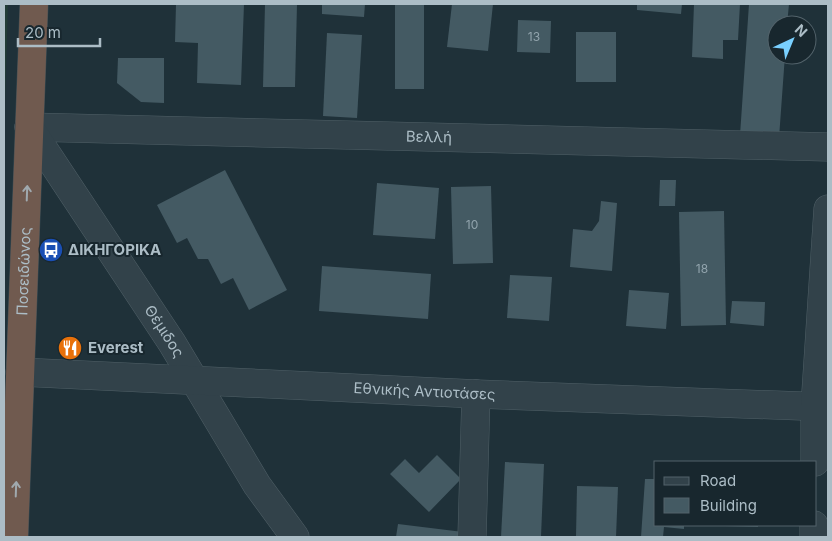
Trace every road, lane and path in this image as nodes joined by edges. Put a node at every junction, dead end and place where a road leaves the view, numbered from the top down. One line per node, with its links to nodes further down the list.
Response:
1 (34, 4): 2 (highway, Ποσειδώνος)
2 (29, 127): 3 (street, Βελλή); 5 (highway, Ποσειδώνος, one-way to 2); 6 (street, Θέμιδος)
3 (828, 147)
4 (828, 209): 8 (street)
5 (20, 372): 6 (street, Εθνικής Αντιοτάσες); 10 (highway, Ποσειδώνος, one-way to 5)
6 (195, 381): 7 (street, Εθνικής Αντιοτάσες); 11 (street, Θέμιδος)
7 (476, 394): 8 (street, Εθνικής Αντιοτάσες); 12 (street)
8 (822, 407): 9 (street)
9 (815, 461)
10 (14, 537)
11 (295, 537)
12 (472, 537)

